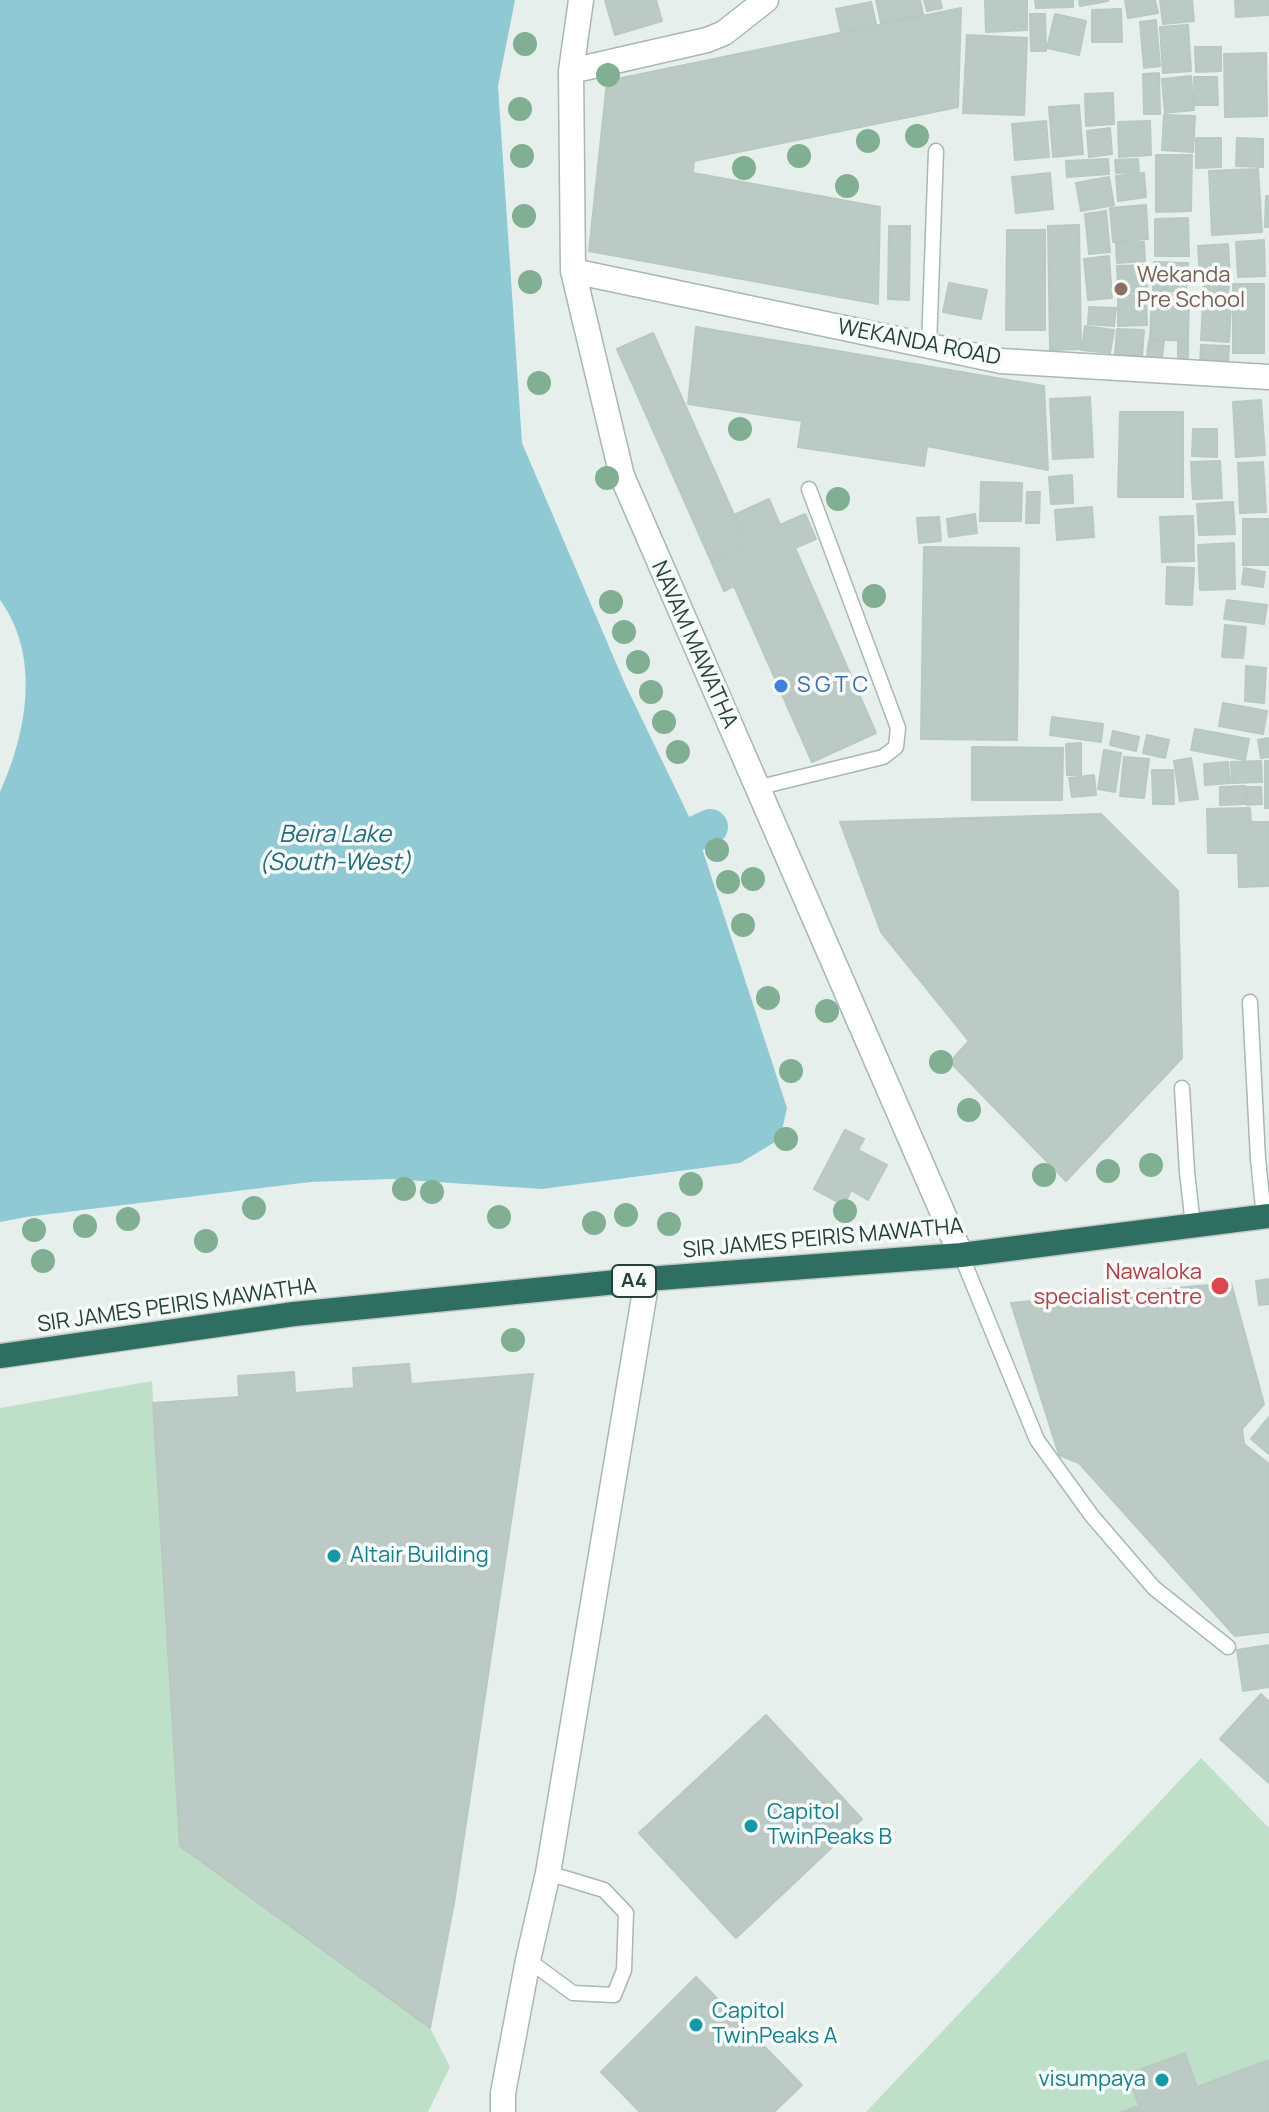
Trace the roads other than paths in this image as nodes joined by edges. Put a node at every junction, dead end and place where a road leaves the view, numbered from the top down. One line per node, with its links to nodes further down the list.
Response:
1 (581, 0): 3 (street, NAVAM MAWATHA)
2 (766, 0): 3 (street)
3 (571, 71): 5 (street, NAVAM MAWATHA)
4 (936, 151): 6 (lane)
5 (573, 271): 6 (street, WEKANDA ROAD); 9 (street, NAVAM MAWATHA)
6 (929, 346): 7 (street, WEKANDA ROAD)
7 (1269, 377)
8 (809, 489): 9 (lane)
9 (756, 788): 14 (street, NAVAM MAWATHA)
10 (1250, 1002): 12 (lane)
11 (1182, 1088): 13 (lane)
12 (1267, 1216): 13 (highway, SIR JAMES PEIRIS MAWATHA / A4)
13 (1193, 1225): 14 (highway, SIR JAMES PEIRIS MAWATHA / A4)
14 (961, 1255): 15 (highway, SIR JAMES PEIRIS MAWATHA / A4); 17 (lane)
15 (647, 1279): 16 (highway, SIR JAMES PEIRIS MAWATHA / A4); 18 (street)
16 (0, 1356)
17 (1228, 1647)
18 (548, 1873): 19 (street); 19 (lane)
19 (528, 1960): 20 (street)
20 (503, 2112)

